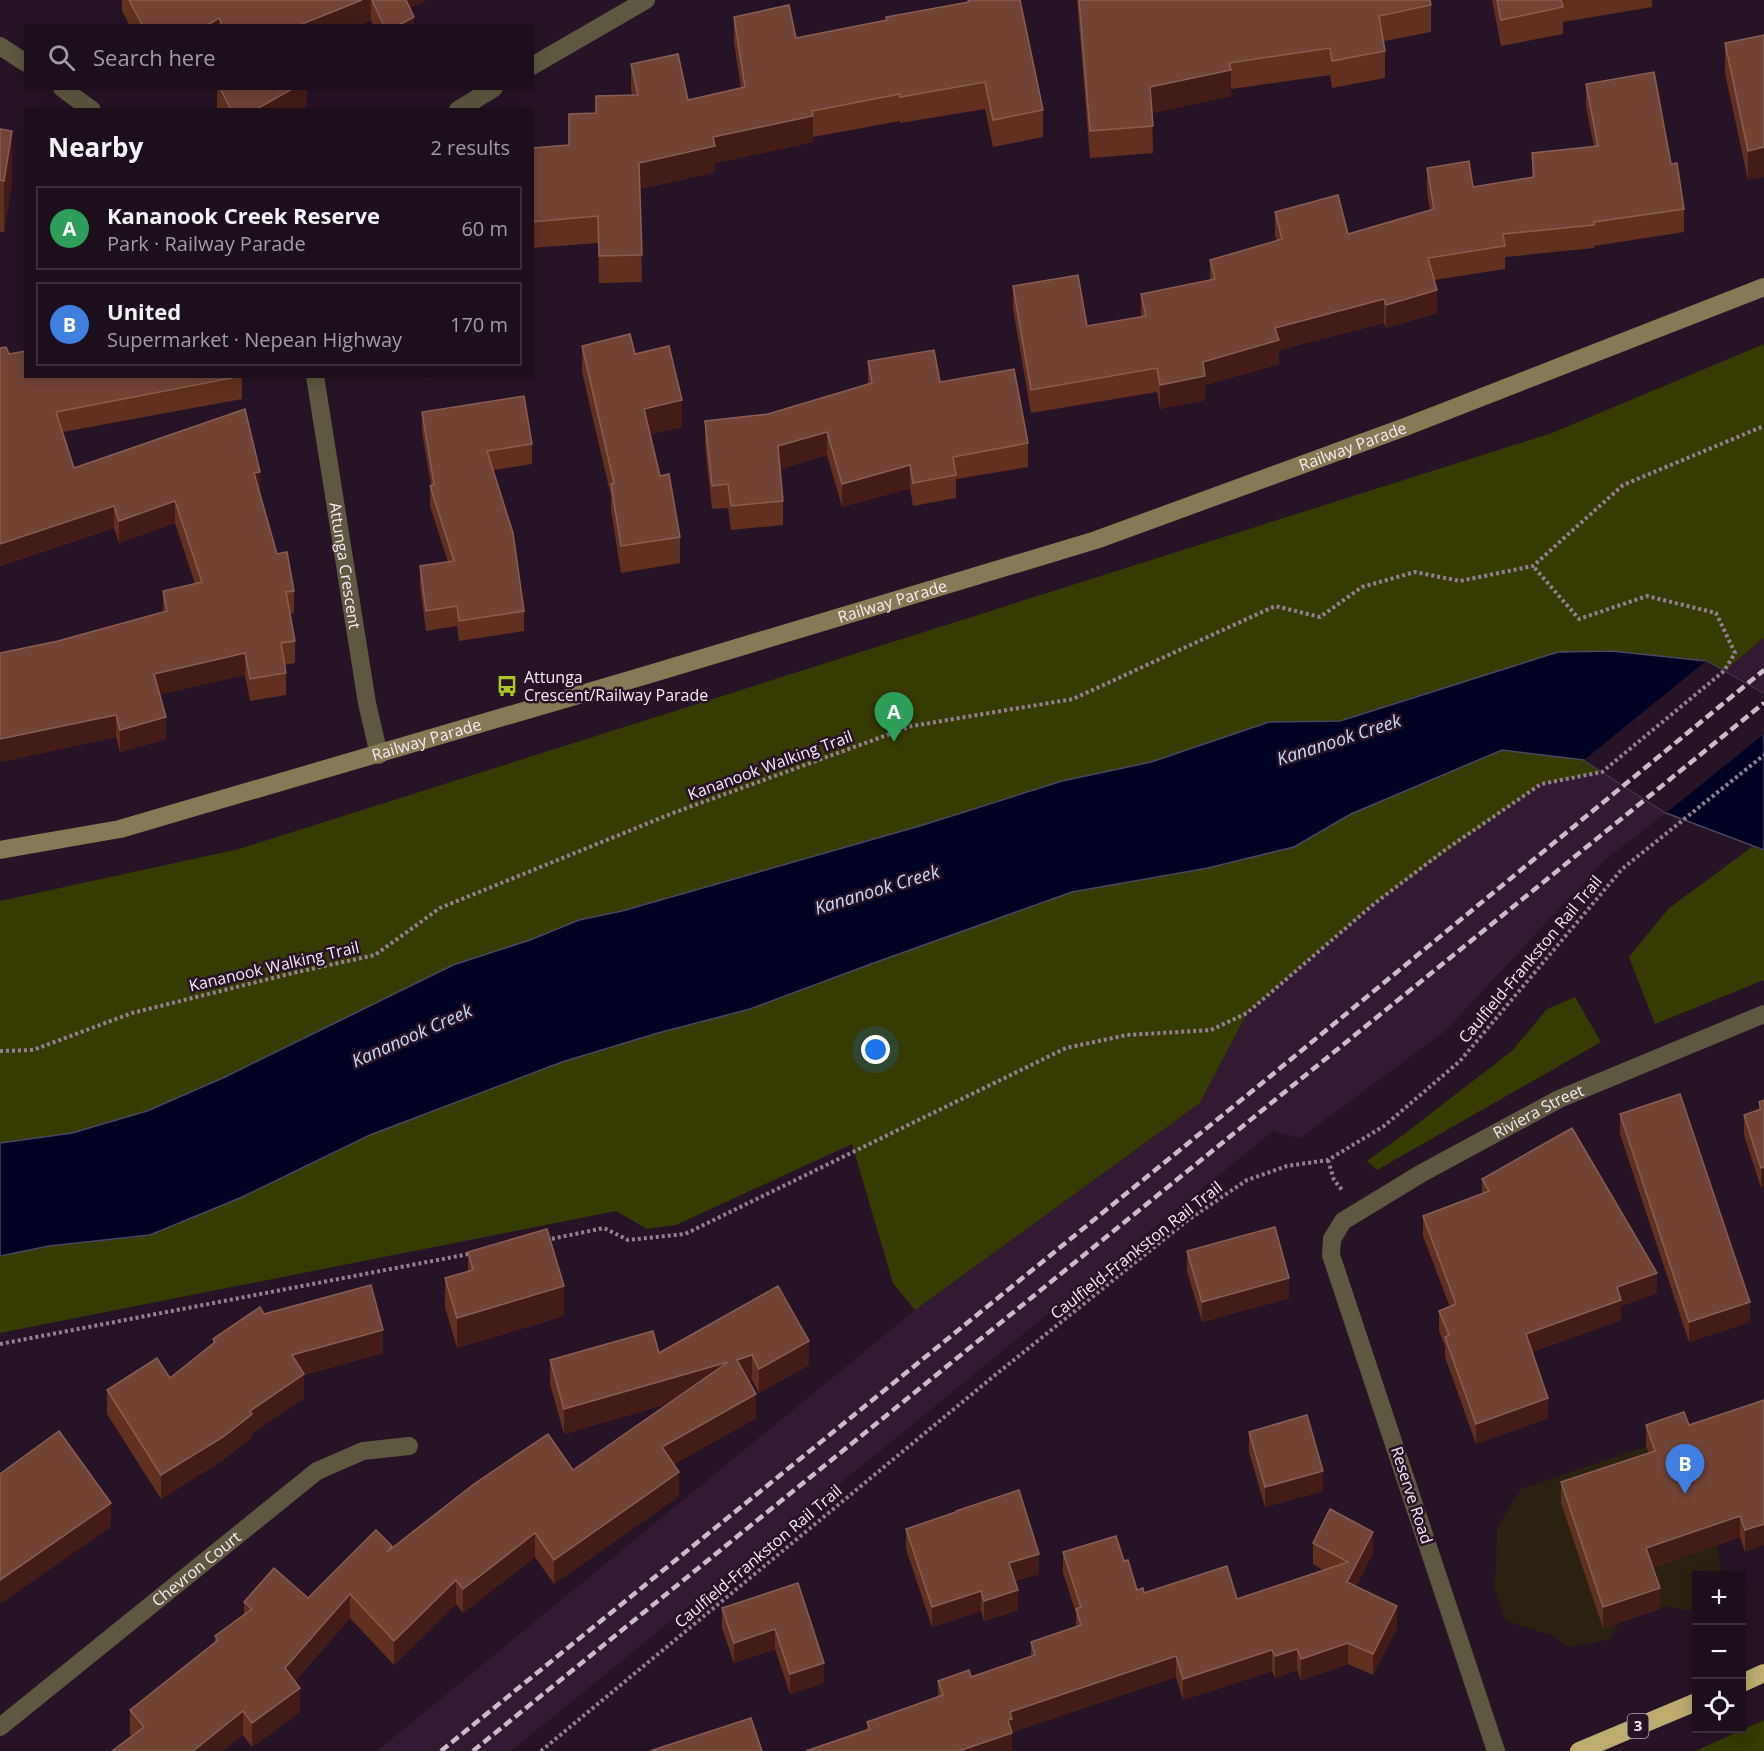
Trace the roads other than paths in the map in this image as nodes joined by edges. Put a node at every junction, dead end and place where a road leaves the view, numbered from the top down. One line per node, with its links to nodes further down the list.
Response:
1 (646, 0): 4 (street)
2 (0, 46): 3 (street)
3 (24, 62)
4 (534, 65)
5 (65, 90): 7 (street)
6 (491, 90): 8 (street)
7 (89, 108)
8 (461, 108)
9 (1764, 287): 11 (street, Railway Parade)
10 (315, 378): 11 (street, Attunga Crescent)
11 (379, 754): 12 (street, Railway Parade)
12 (0, 850)
13 (1764, 1014): 14 (street, Riviera Street)
14 (1332, 1239): 20 (street, Reserve Road)
15 (409, 1446): 19 (street, Chevron Court)
16 (1764, 1673): 17 (highway)
17 (1746, 1681)
18 (1692, 1704): 21 (highway, 3)
19 (0, 1727)
20 (1497, 1751)
21 (1579, 1751)

